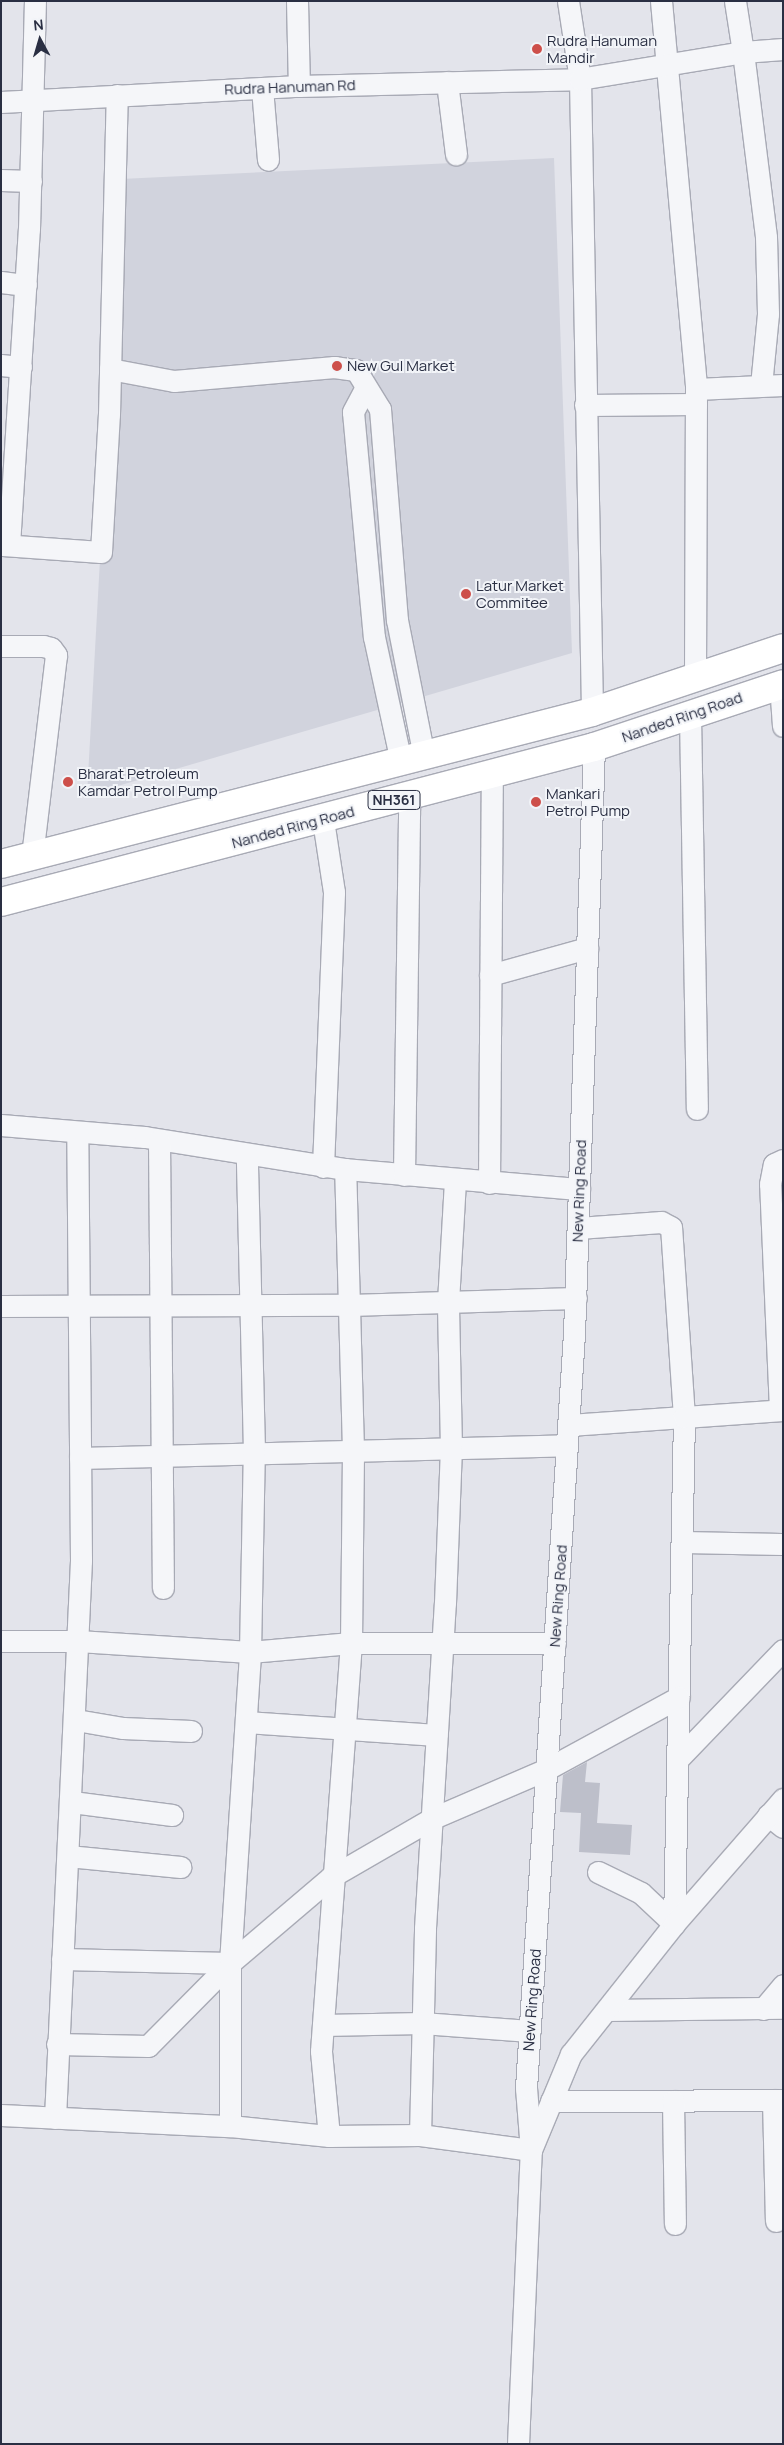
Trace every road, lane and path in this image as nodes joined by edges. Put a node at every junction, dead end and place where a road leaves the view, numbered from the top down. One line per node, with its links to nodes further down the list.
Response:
1 (35, 1): 14 (street)
2 (297, 1): 11 (street)
3 (568, 1): 9 (street)
4 (661, 1): 8 (street)
5 (735, 1): 7 (street)
6 (783, 49): 7 (street, Rudra Hanuman Rd)
7 (743, 52): 8 (street, Rudra Hanuman Rd); 25 (street)
8 (667, 63): 9 (street, Rudra Hanuman Rd); 26 (street)
9 (580, 78): 10 (street, Rudra Hanuman Rd); 27 (street)
10 (448, 82): 11 (street, Rudra Hanuman Rd); 16 (street)
11 (298, 86): 12 (street, Rudra Hanuman Rd)
12 (262, 88): 13 (street, Rudra Hanuman Rd); 17 (street)
13 (117, 95): 14 (street, Rudra Hanuman Rd); 23 (street)
14 (30, 99): 15 (street, Rudra Hanuman Rd); 19 (street)
15 (1, 102)
16 (456, 154)
17 (268, 160)
18 (1, 180): 19 (street)
19 (31, 181): 21 (street)
20 (1, 282): 21 (street)
21 (26, 284): 22 (street)
22 (11, 366): 28 (street)
23 (110, 369): 29 (street); 38 (street)
24 (783, 385): 25 (street)
25 (761, 386): 26 (street)
26 (696, 397): 27 (street); 32 (street)
27 (585, 404): 34 (street)
28 (8, 456): 29 (street)
29 (5, 545)
30 (1, 646): 42 (street)
31 (783, 648): 32 (highway, NH361)
32 (695, 677): 34 (highway, NH361)
33 (782, 684): 35 (highway, Nanded Ring Road / NH361); 36 (street)
34 (592, 712): 38 (highway, NH361)
35 (690, 715): 37 (highway, Nanded Ring Road / NH361); 47 (street)
36 (783, 726)
37 (594, 747): 39 (highway, Nanded Ring Road / NH361); 45 (street, New Ring Road)
38 (413, 758): 42 (highway, NH361)
39 (492, 774): 40 (highway, Nanded Ring Road / NH361); 46 (street)
40 (408, 796): 41 (highway, Nanded Ring Road / NH361); 55 (street)
41 (323, 820): 44 (highway, Nanded Ring Road / NH361); 53 (street)
42 (32, 857): 43 (highway, NH361)
43 (1, 864)
44 (1, 902)
45 (587, 948): 46 (street); 58 (street, New Ring Road)
46 (490, 975): 57 (street)
47 (697, 1109)
48 (1, 1126): 49 (street)
49 (77, 1132): 50 (street); 64 (street)
50 (159, 1140): 51 (street); 65 (street)
51 (247, 1155): 53 (street); 66 (street)
52 (783, 1160): 67 (street)
53 (323, 1166): 54 (street)
54 (345, 1169): 55 (street); 62 (street)
55 (404, 1175): 56 (street)
56 (455, 1180): 57 (street); 61 (street)
57 (489, 1183): 58 (street)
58 (579, 1189): 59 (street, New Ring Road)
59 (578, 1228): 60 (street, New Ring Road); 68 (street)
60 (576, 1298): 61 (street); 69 (street, New Ring Road)
61 (448, 1302): 62 (street); 70 (street)
62 (350, 1305): 66 (street); 71 (street)
63 (1, 1306): 64 (street)
64 (79, 1306): 65 (street); 74 (street)
65 (162, 1306): 66 (street); 73 (street)
66 (253, 1306): 72 (street)
67 (782, 1410): 68 (street)
68 (684, 1418): 69 (street); 75 (street)
69 (568, 1435): 70 (street); 82 (street, New Ring Road)
70 (451, 1449): 71 (street); 80 (street)
71 (353, 1450): 72 (street); 81 (street)
72 (254, 1451): 73 (street); 84 (street)
73 (162, 1455): 74 (street); 77 (street)
74 (80, 1458): 79 (street)
75 (682, 1542): 76 (street); 85 (street)
76 (783, 1544)
77 (163, 1588)
78 (1, 1641): 79 (street)
79 (78, 1641): 84 (street); 86 (street)
80 (443, 1642): 81 (street); 82 (street); 90 (street)
81 (351, 1643): 84 (street); 88 (street)
82 (555, 1643): 92 (street, New Ring Road)
83 (783, 1650): 91 (street)
84 (250, 1652): 87 (street)
85 (679, 1697): 91 (street); 92 (street)
86 (76, 1720): 89 (street); 94 (street)
87 (246, 1722): 88 (street); 104 (street)
88 (343, 1729): 90 (street); 101 (street)
89 (191, 1731)
90 (436, 1735): 96 (street)
91 (678, 1759): 102 (street)
92 (547, 1769): 96 (street); 110 (street, New Ring Road)
93 (783, 1799): 97 (street)
94 (72, 1802): 95 (street); 98 (street)
95 (172, 1815)
96 (430, 1819): 101 (street); 108 (street)
97 (775, 1821): 102 (street)
98 (68, 1856): 99 (street); 103 (street)
99 (180, 1867)
100 (598, 1872): 102 (street)
101 (331, 1877): 104 (street); 109 (street)
102 (674, 1924): 107 (street)
103 (62, 1959): 104 (street); 111 (street)
104 (230, 1963): 111 (street); 117 (street)
105 (783, 1985): 106 (street)
106 (773, 2009): 107 (street)
107 (607, 2010): 113 (street)
108 (422, 2023): 109 (street); 110 (street); 119 (street)
109 (322, 2025): 118 (street)
110 (530, 2031): 120 (street, New Ring Road)
111 (57, 2044): 116 (street)
112 (778, 2100): 114 (street); 121 (street)
113 (551, 2101): 114 (street); 120 (street)
114 (673, 2101): 122 (street)
115 (1, 2115): 116 (street)
116 (55, 2118): 117 (street)
117 (230, 2126): 118 (street)
118 (329, 2136): 119 (street)
119 (420, 2136): 120 (street)
120 (531, 2150): 123 (street, New Ring Road)
121 (776, 2221)
122 (675, 2224)
123 (518, 2444)

